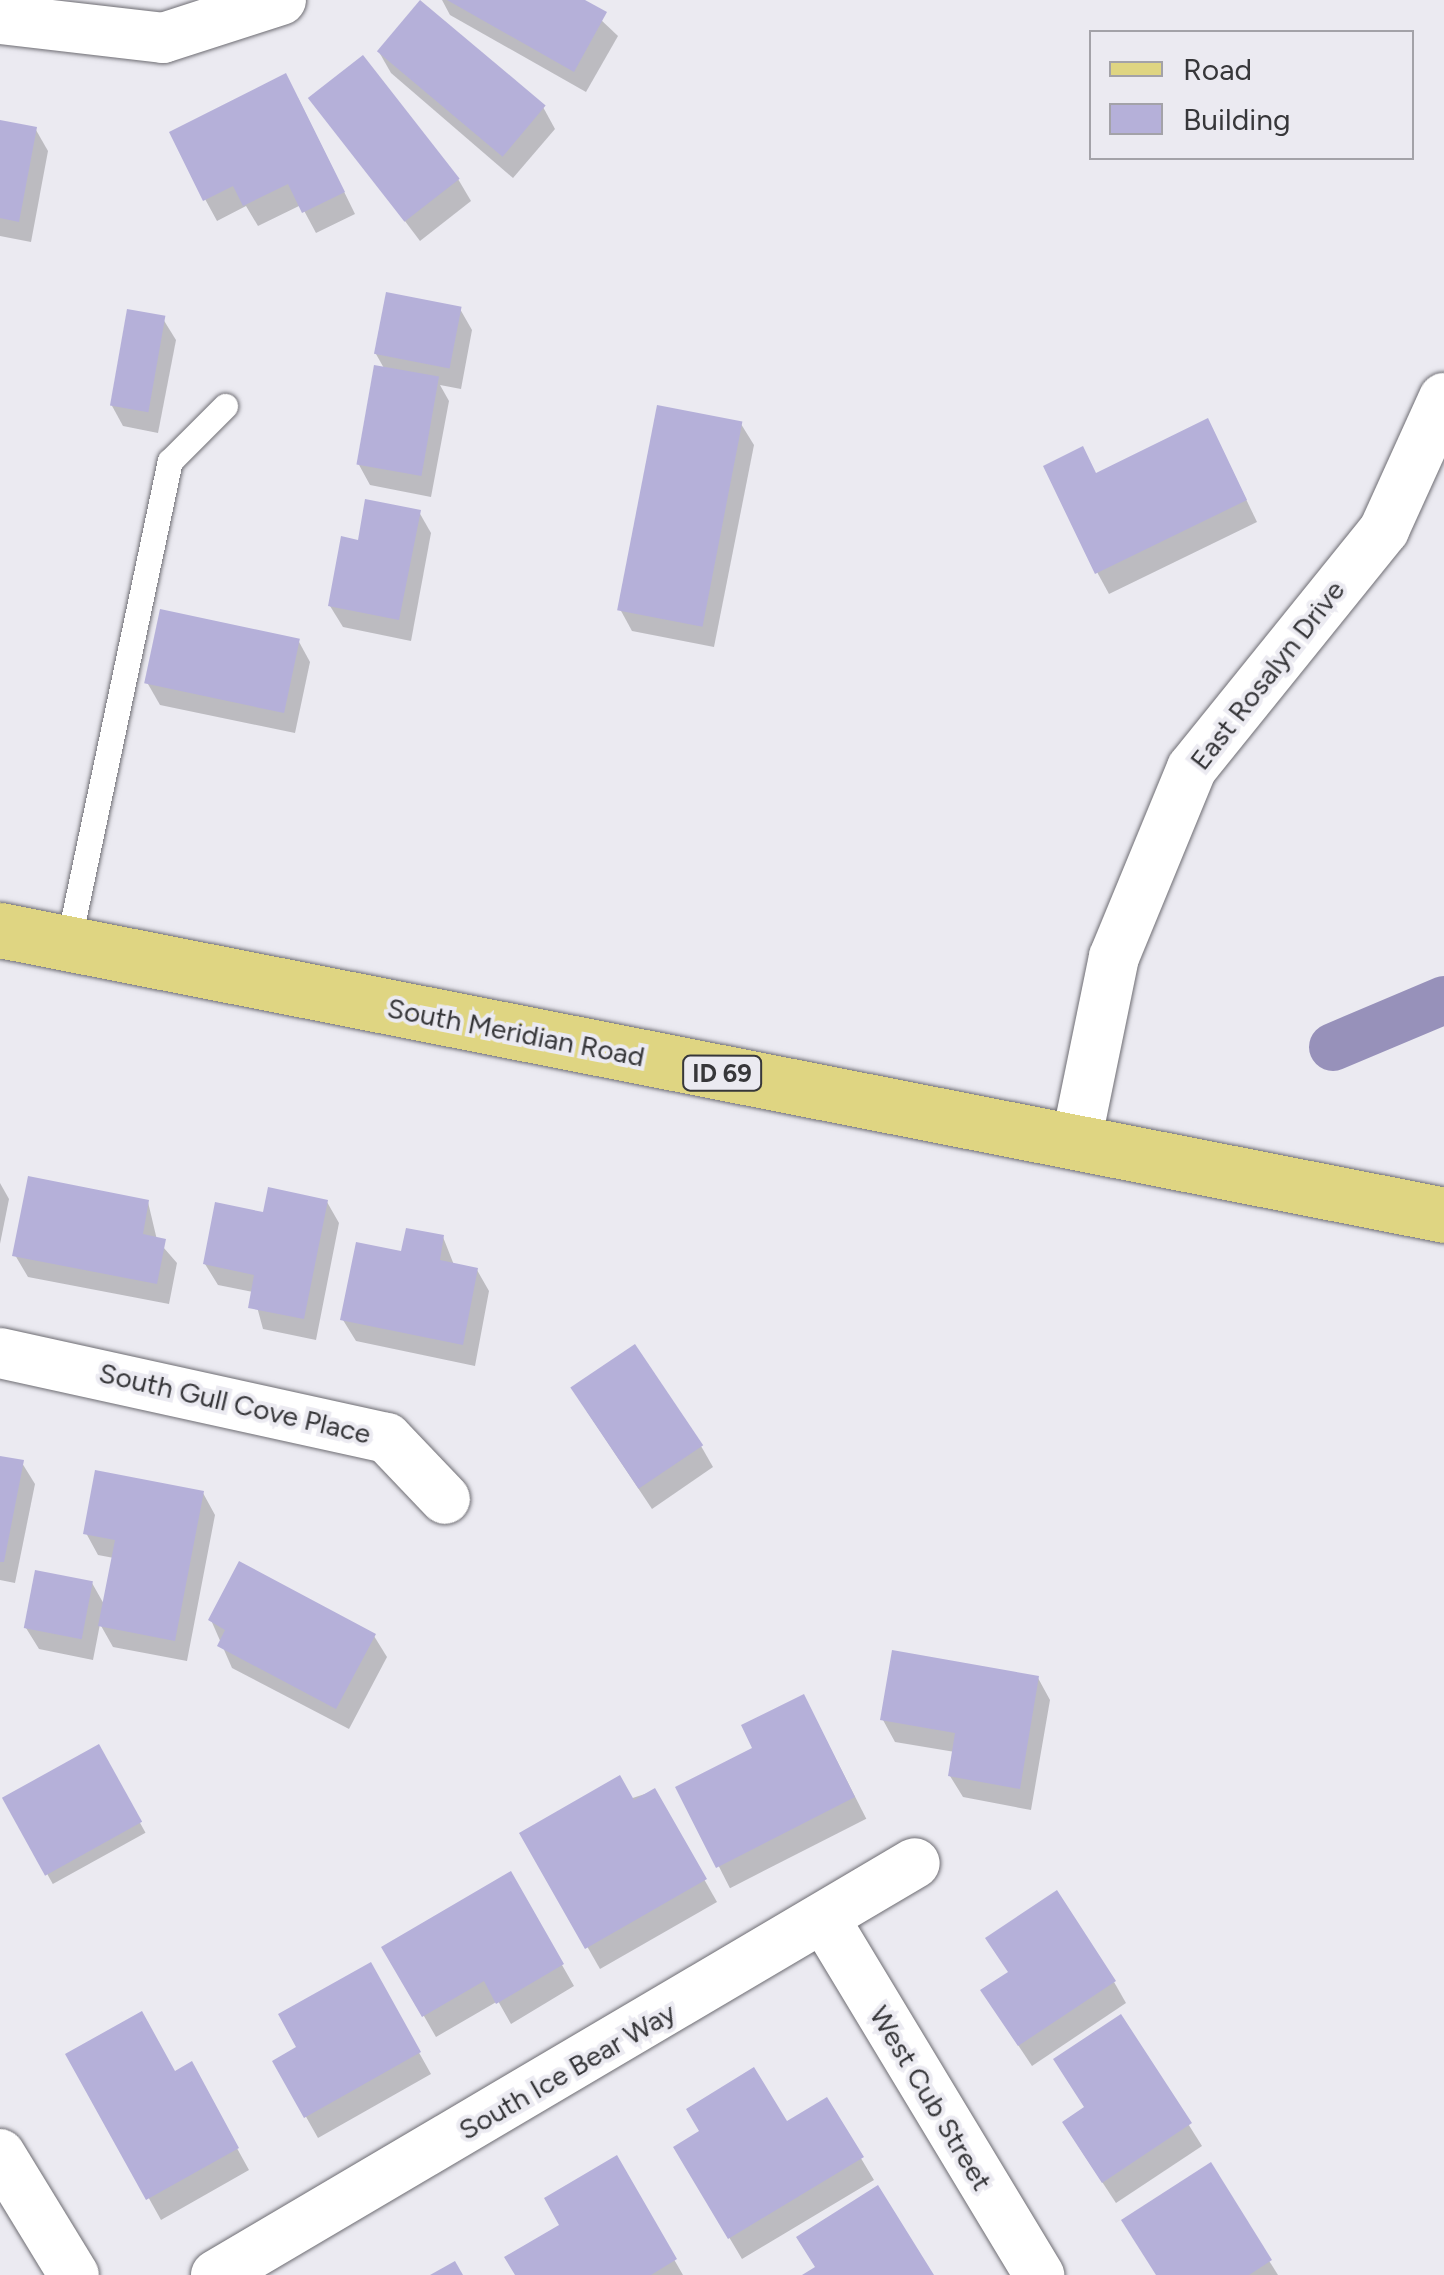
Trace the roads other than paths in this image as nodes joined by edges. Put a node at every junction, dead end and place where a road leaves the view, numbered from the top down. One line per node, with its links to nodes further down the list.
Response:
1 (281, 0): 2 (street)
2 (0, 19)
3 (1444, 398): 7 (street, East Rosalyn Drive)
4 (225, 406): 6 (lane)
5 (0, 930): 6 (main road, South Meridian Road / ID 69)
6 (68, 944): 7 (main road, South Meridian Road / ID 69)
7 (1076, 1142): 8 (main road, South Meridian Road / ID 69)
8 (1444, 1215)
9 (0, 1353): 10 (street, South Gull Cove Place)
10 (445, 1498)
11 (915, 1863): 12 (street, South Ice Bear Way)
12 (825, 1920): 15 (street, South Ice Bear Way); 16 (street, West Cub Street)
13 (0, 2154): 14 (street)
14 (74, 2275)
15 (216, 2275)
16 (1039, 2275)

